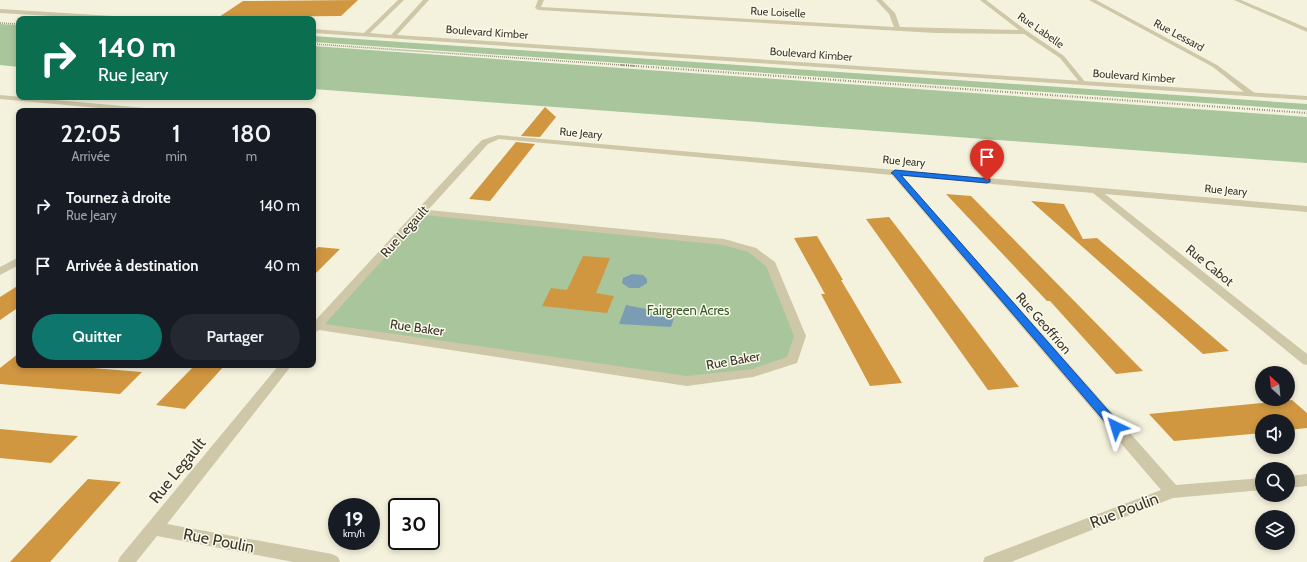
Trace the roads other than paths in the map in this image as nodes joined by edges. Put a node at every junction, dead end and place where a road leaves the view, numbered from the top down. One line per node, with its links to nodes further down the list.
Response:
1 (402, 0): 14 (street)
2 (426, 0): 15 (street)
3 (541, 0): 10 (street, Rue Loiselle)
4 (879, 0): 10 (street)
5 (983, 0): 13 (street, Rue Labelle)
6 (1092, 0): 17 (street, Rue Lessard)
7 (1237, 0): 11 (street)
8 (0, 11): 9 (street)
9 (81, 16)
10 (896, 28): 13 (street, Rue Loiselle)
11 (1307, 30)
12 (316, 31): 14 (street, Boulevard Kimber)
13 (1025, 32): 16 (street, Rue Labelle)
14 (366, 34): 15 (street, Boulevard Kimber)
15 (393, 36): 16 (street, Boulevard Kimber)
16 (1083, 83): 17 (street, Boulevard Kimber)
17 (1252, 94): 20 (street, Boulevard Kimber)
18 (0, 97): 19 (street)
19 (16, 98)
20 (1307, 98)
21 (33, 100): 22 (street)
22 (123, 108)
23 (498, 137): 24 (street, Rue Jeary); 27 (street, Rue Legault)
24 (895, 173): 25 (street, Rue Jeary); 37 (street, Rue Geoffrion)
25 (1095, 190): 26 (street, Rue Jeary); 32 (street, Rue Cabot)
26 (1307, 209)
27 (420, 212): 30 (street, Rue Legault); 31 (street, Rue Baker)
28 (16, 262): 29 (street)
29 (0, 272)
30 (316, 326)
31 (316, 328)
32 (1307, 361)
33 (284, 368): 38 (street, Rue Legault)
34 (1307, 480): 35 (street)
35 (1295, 481)
36 (1255, 485): 37 (street, Rue Poulin)
37 (1172, 492): 41 (street, Rue Poulin)
38 (153, 528): 39 (street, Rue Legault); 40 (street, Rue Poulin)
39 (126, 562)
40 (332, 562)
41 (991, 562)

